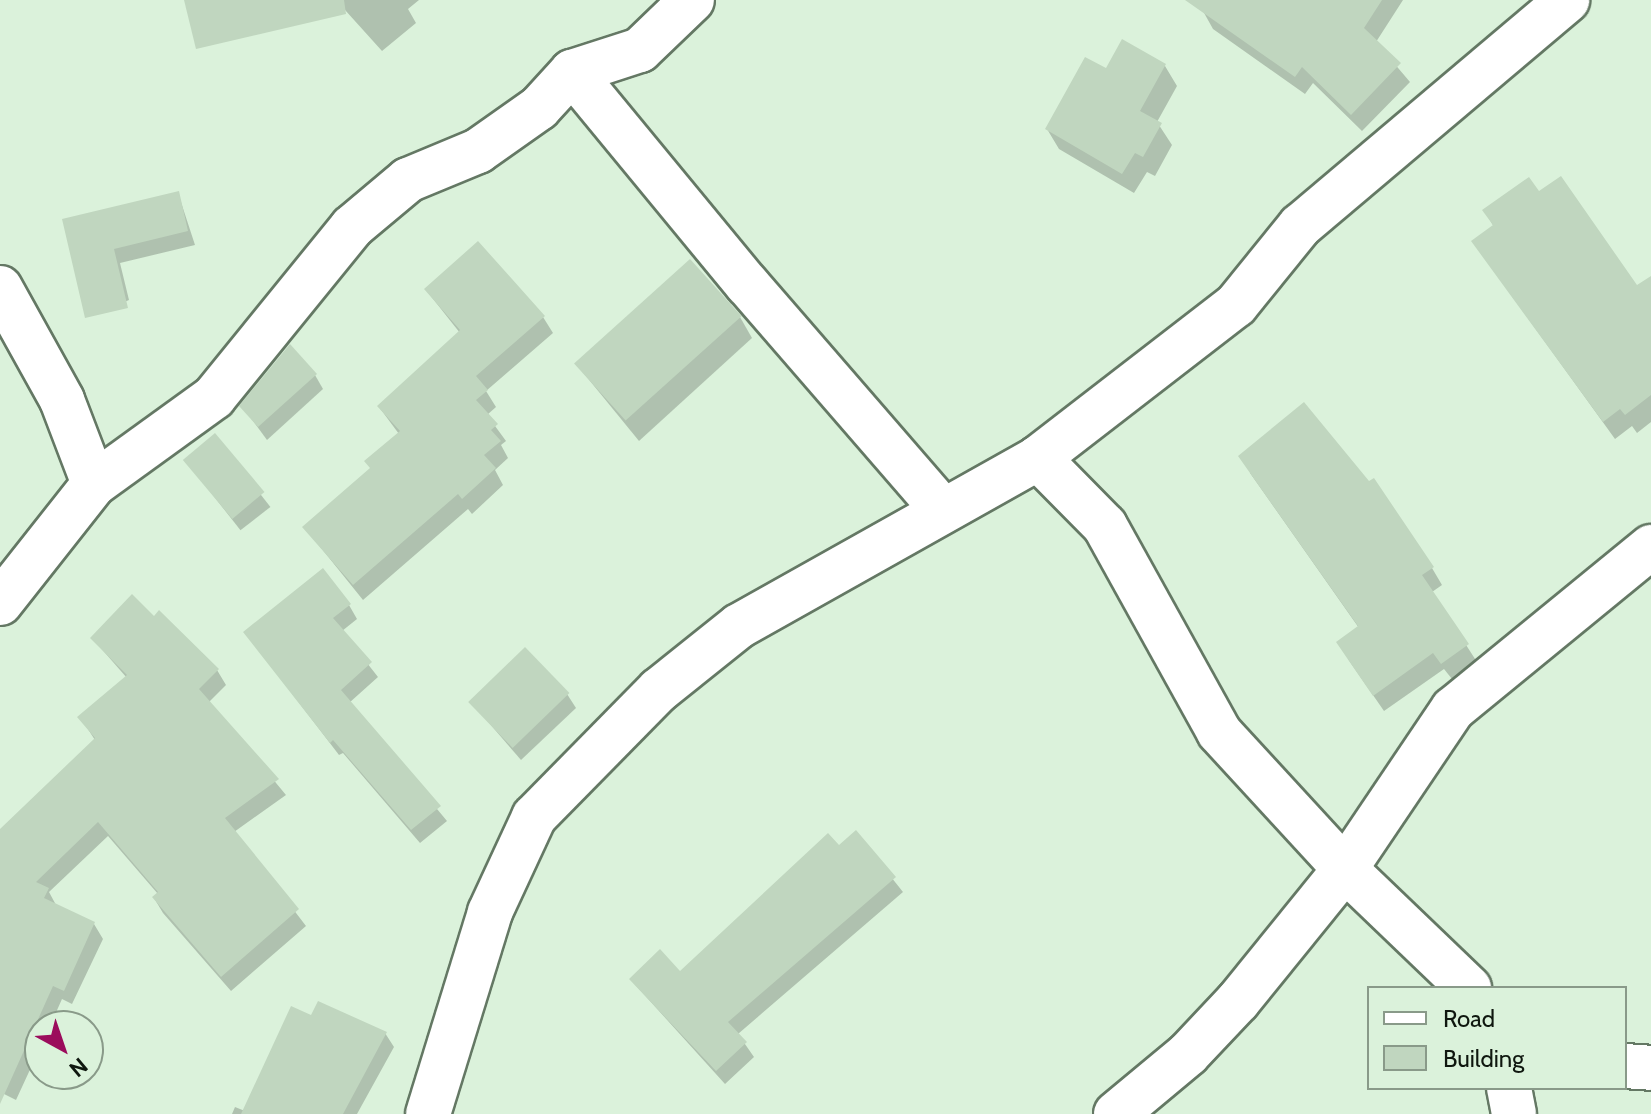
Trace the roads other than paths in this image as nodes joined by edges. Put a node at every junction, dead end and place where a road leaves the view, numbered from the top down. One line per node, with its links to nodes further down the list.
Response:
1 (692, 0): 3 (street)
2 (1567, 0): 5 (street)
3 (572, 72): 6 (street); 7 (street)
4 (0, 288): 6 (street)
5 (1038, 458): 7 (street); 10 (street)
6 (94, 484): 9 (street)
7 (942, 509): 15 (street)
8 (1651, 547): 10 (street)
9 (0, 603)
10 (1345, 869): 11 (street); 16 (street)
11 (1467, 986)
12 (1627, 1066): 13 (street)
13 (1651, 1068)
14 (1509, 1090): 17 (street)
15 (428, 1114)
16 (1116, 1114)
17 (1514, 1114)

